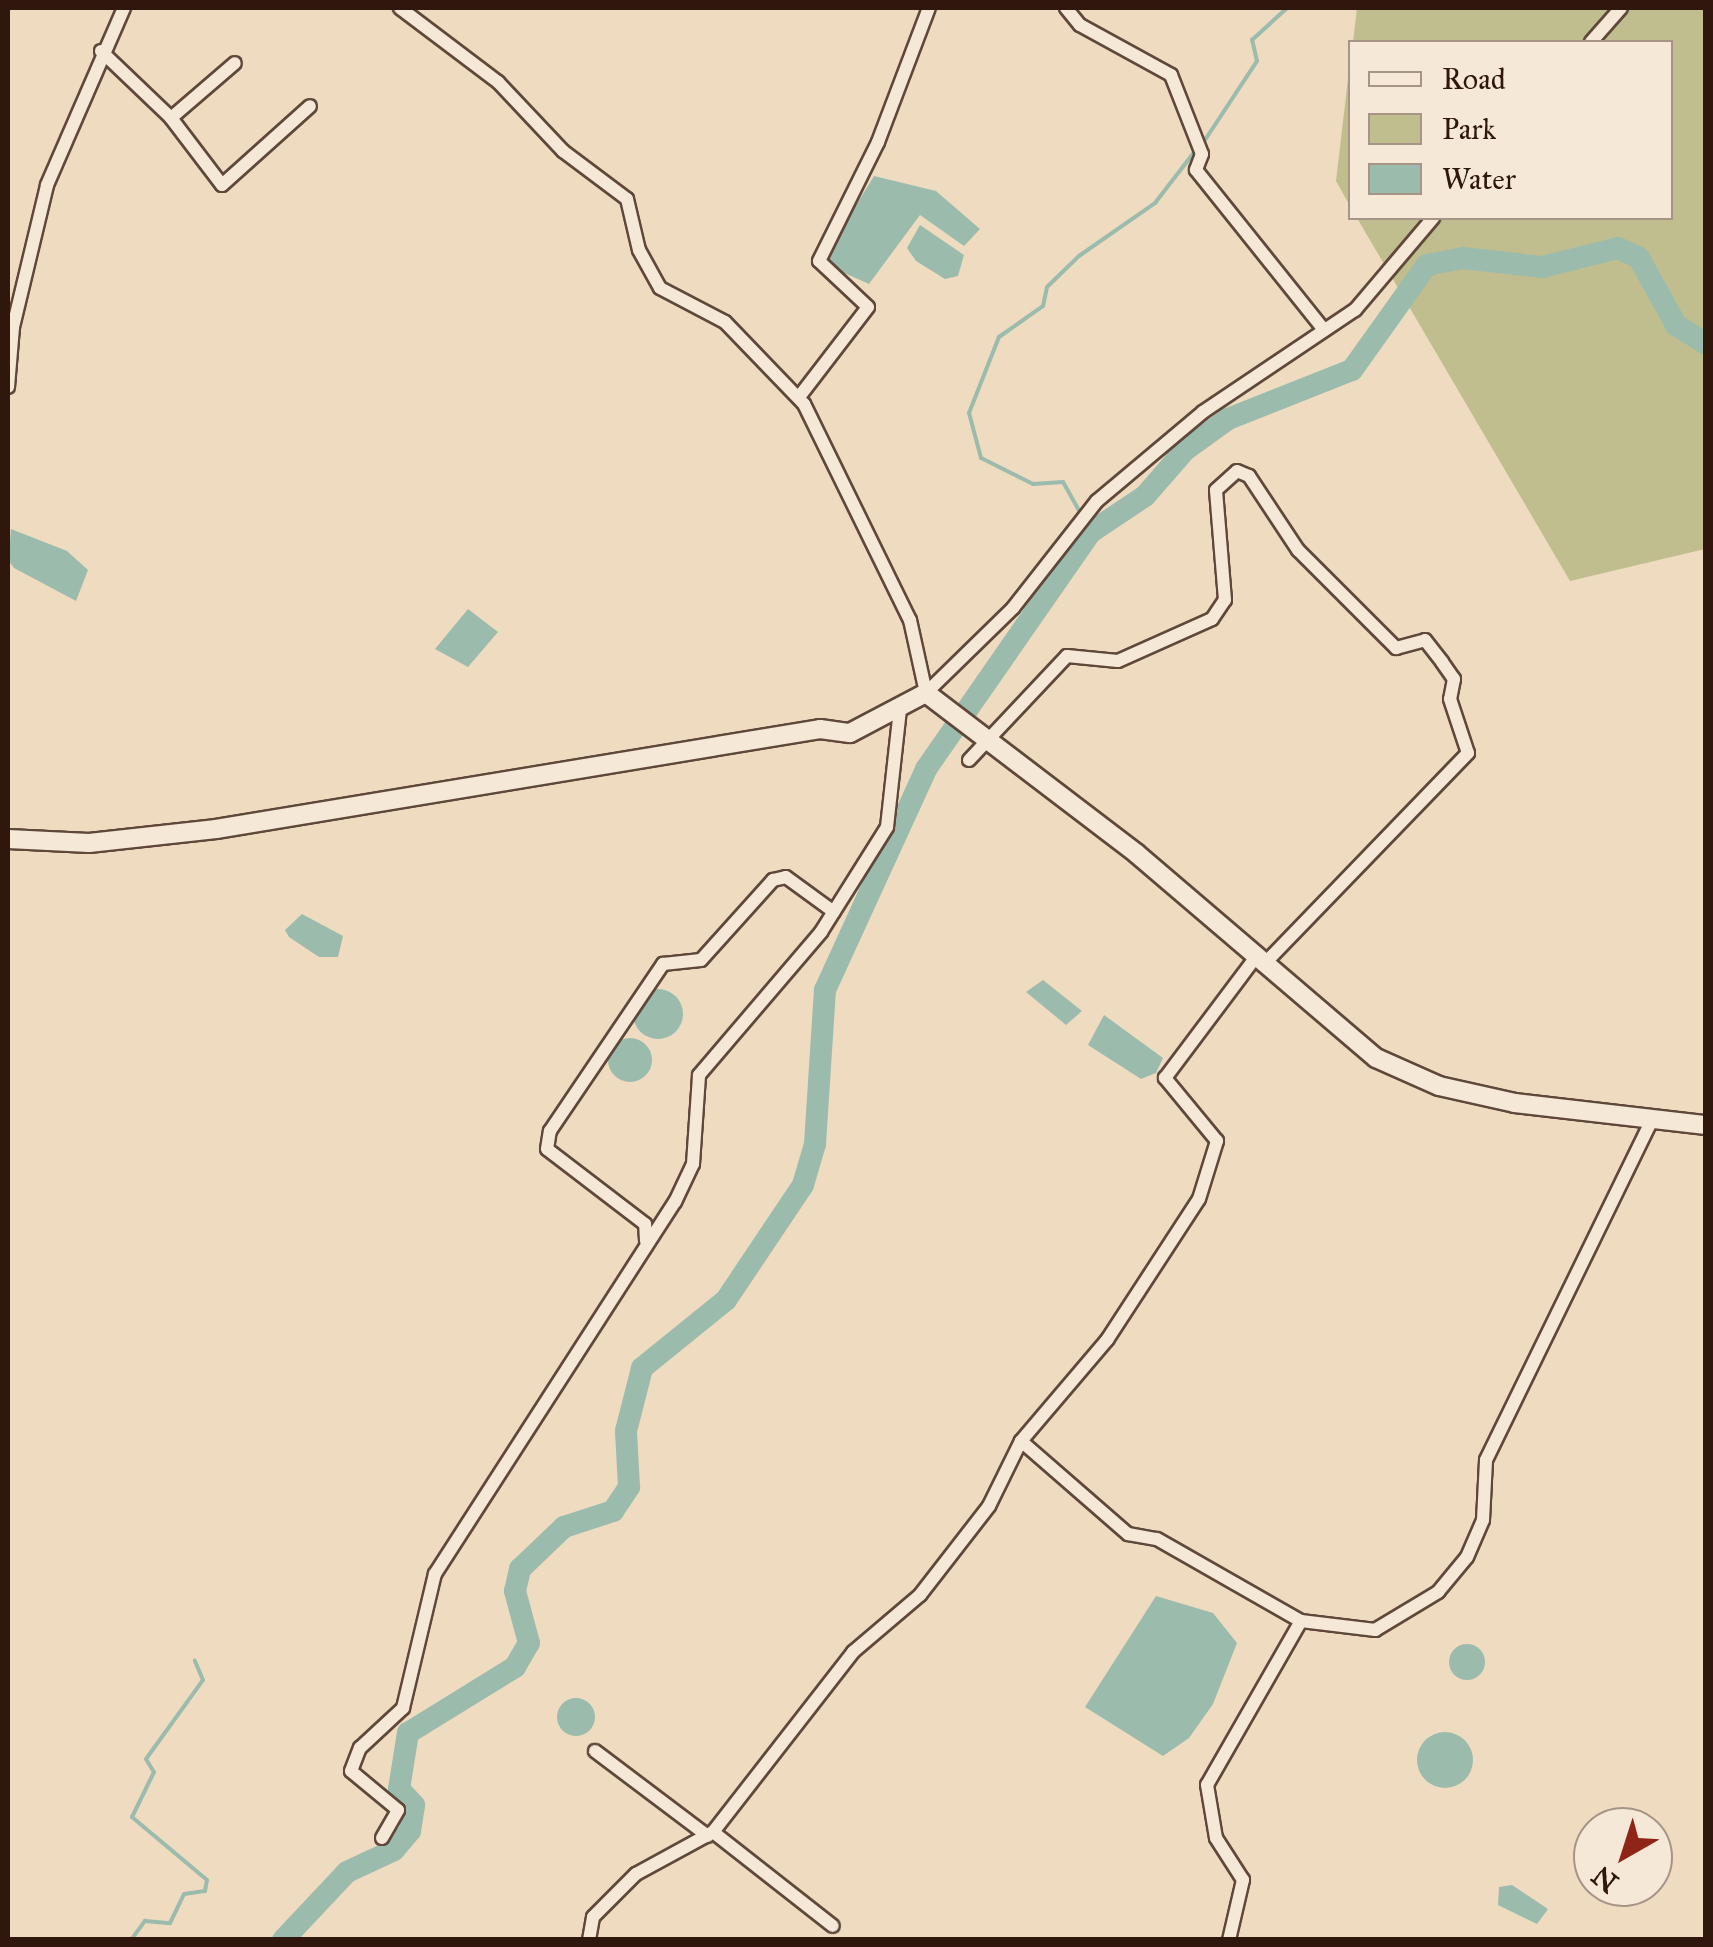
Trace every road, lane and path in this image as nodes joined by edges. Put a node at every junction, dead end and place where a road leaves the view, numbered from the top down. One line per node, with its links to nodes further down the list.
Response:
1 (124, 8): 7 (street)
2 (400, 8): 14 (street)
3 (929, 8): 14 (street)
4 (1066, 8): 12 (street)
5 (1621, 8): 6 (street)
6 (1593, 40)
7 (101, 51): 10 (street); 13 (street)
8 (235, 63): 10 (street)
9 (310, 106): 10 (street)
10 (171, 118)
11 (1431, 220): 12 (street)
12 (1324, 330): 15 (street)
13 (8, 387)
14 (799, 397): 15 (street)
15 (926, 694): 16 (street); 17 (street)
16 (900, 709): 19 (street); 20 (street)
17 (978, 734): 18 (street); 21 (street); 21 (street)
18 (969, 760)
19 (8, 839)
20 (834, 912): 24 (street); 24 (street)
21 (1259, 962): 22 (street); 25 (street)
22 (1650, 1122): 23 (street); 26 (street)
23 (1706, 1125)
24 (646, 1241): 29 (street)
25 (1021, 1441): 26 (street); 28 (street)
26 (1301, 1621): 32 (street)
27 (595, 1750): 28 (street)
28 (711, 1834): 30 (street); 31 (street)
29 (382, 1838)
30 (833, 1926)
31 (589, 1940)
32 (1229, 1940)

